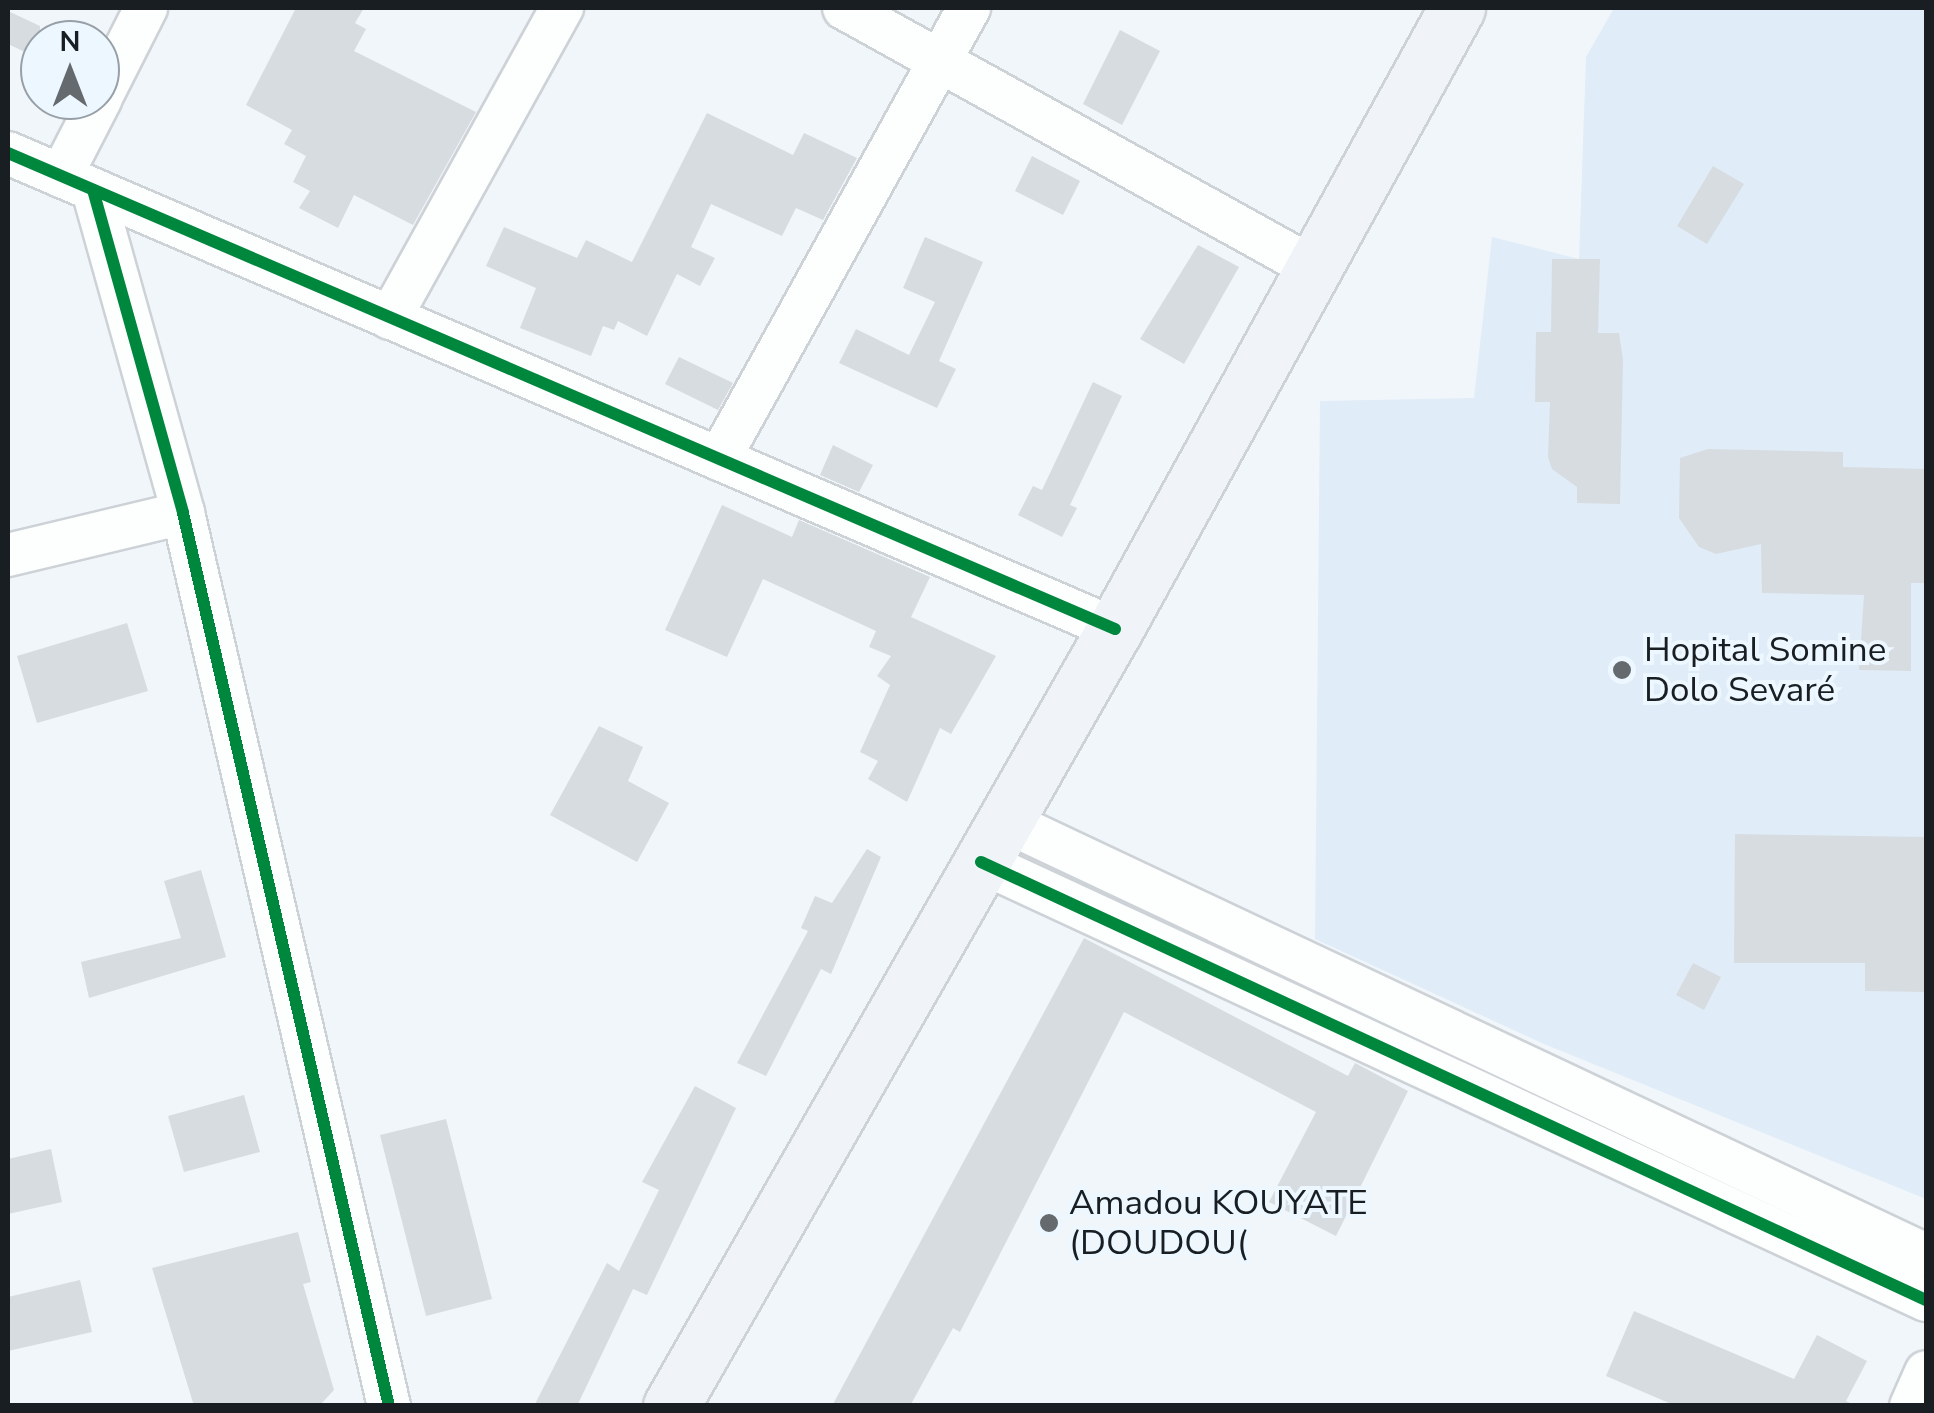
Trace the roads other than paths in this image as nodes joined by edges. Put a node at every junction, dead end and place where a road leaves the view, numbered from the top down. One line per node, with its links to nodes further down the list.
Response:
1 (146, 8): 6 (street)
2 (562, 8): 12 (street)
3 (844, 8): 7 (street)
4 (969, 8): 7 (street)
5 (1457, 8): 11 (main road)
6 (120, 60)
7 (940, 60): 11 (street); 13 (street)
8 (94, 120): 10 (street)
9 (8, 153): 10 (street)
10 (77, 183): 12 (street); 14 (street)
11 (1315, 269): 16 (main road)
12 (390, 318): 13 (street)
13 (719, 459): 16 (street)
14 (183, 513): 15 (street); 21 (street)
15 (8, 554)
16 (1115, 629): 17 (main road)
17 (993, 842): 18 (street); 19 (street); 22 (main road)
18 (1926, 1255)
19 (1926, 1300)
20 (1926, 1372): 23 (street)
21 (389, 1406)
22 (670, 1406)
23 (1911, 1406)

